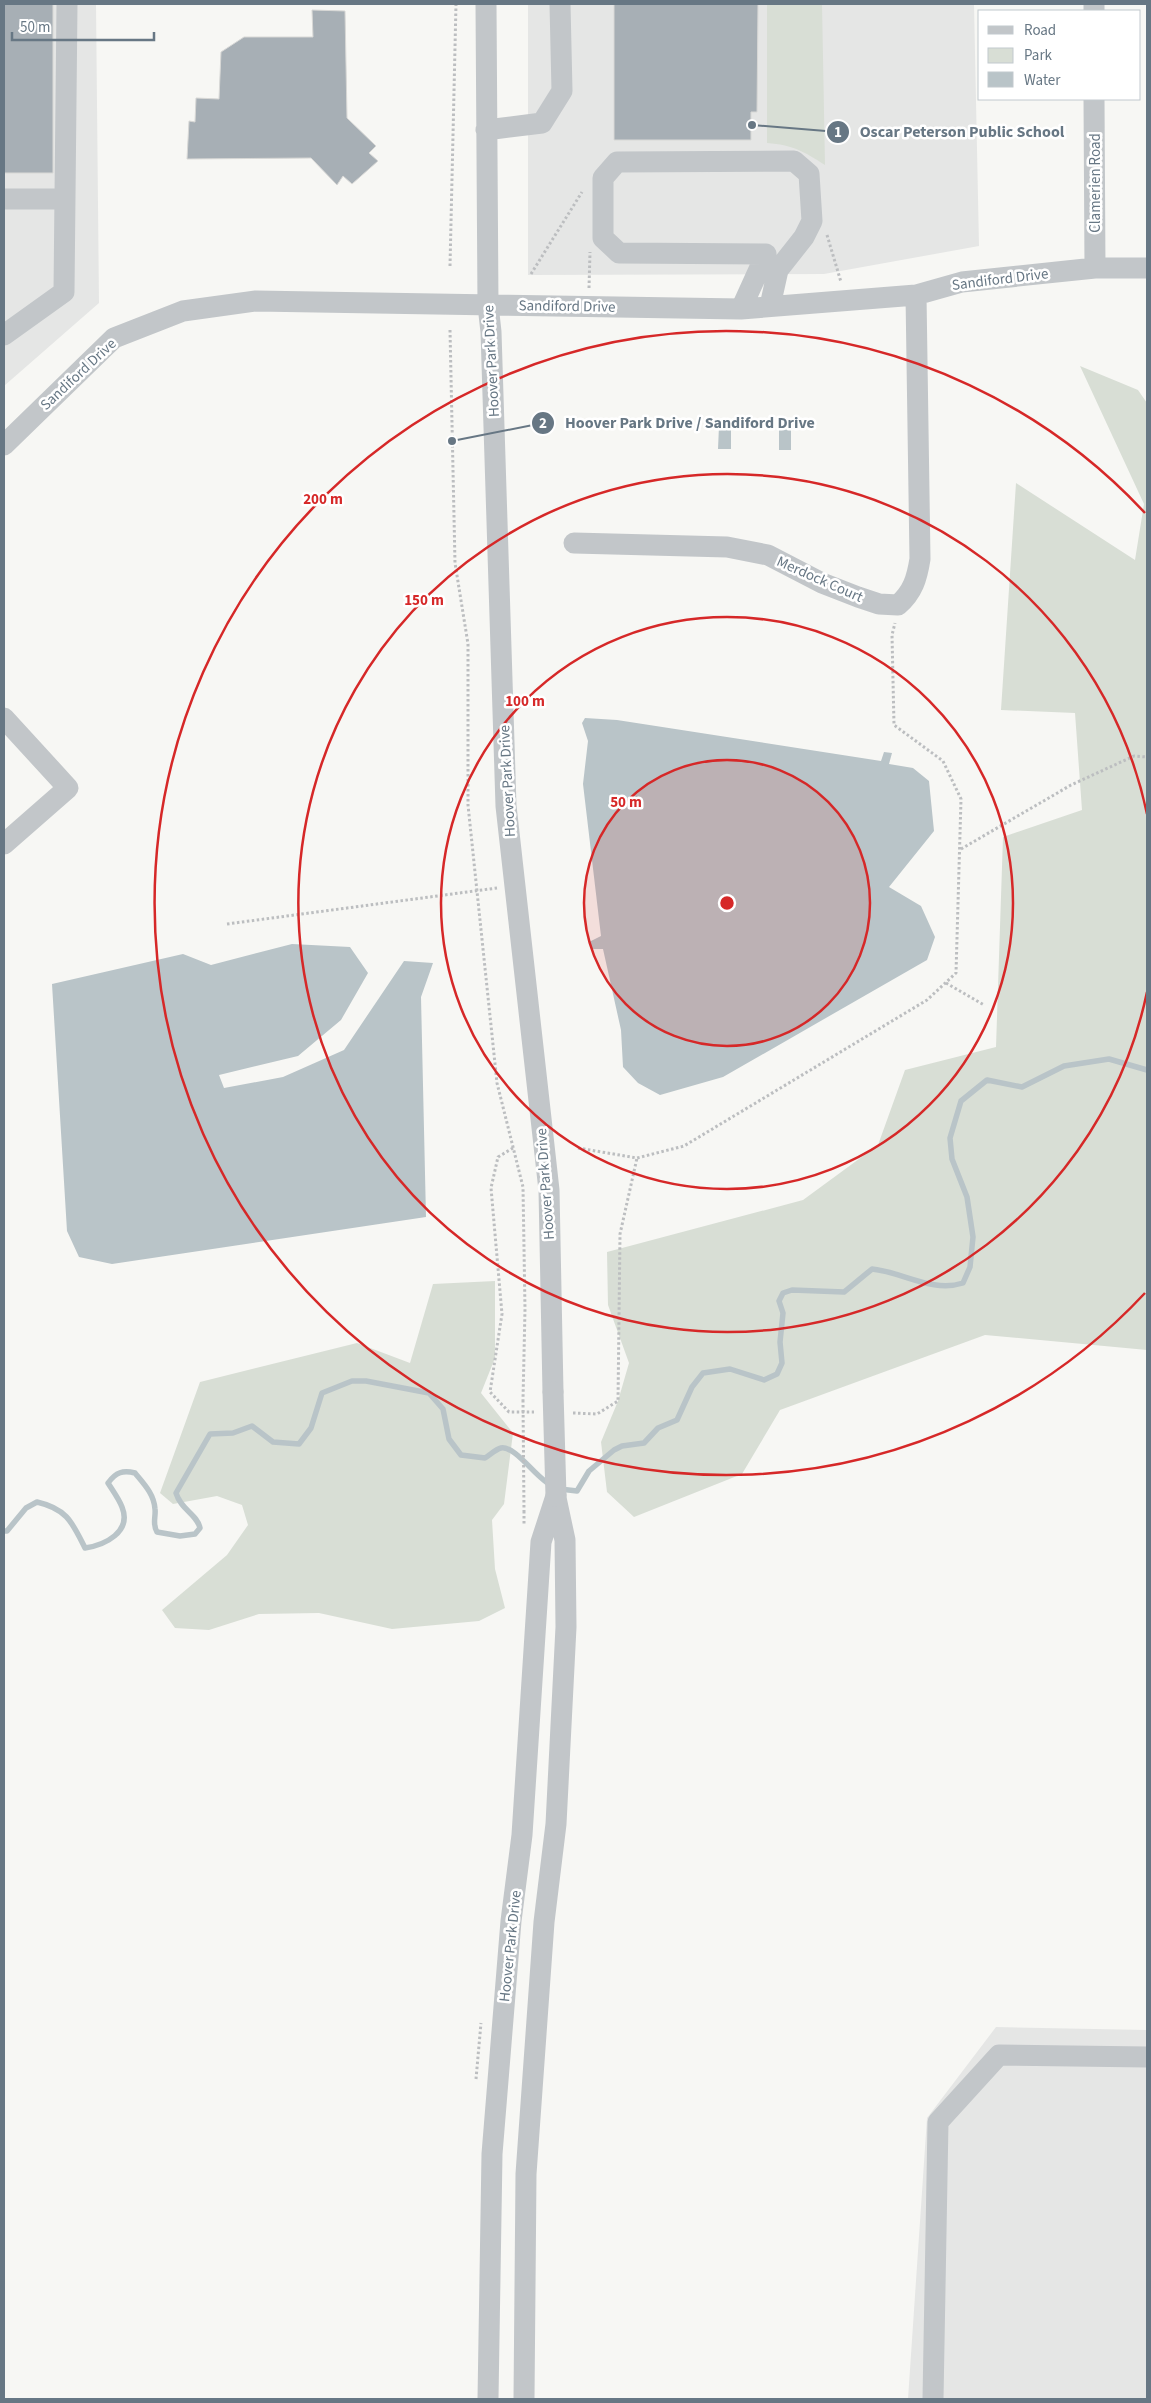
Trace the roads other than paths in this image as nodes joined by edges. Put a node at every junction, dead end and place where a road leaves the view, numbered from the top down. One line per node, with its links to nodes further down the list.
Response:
1 (68, 4): 7 (street)
2 (486, 4): 5 (street, Hoover Park Drive)
3 (560, 4): 5 (street)
4 (1094, 100): 8 (street, Clamerien Road)
5 (486, 130): 11 (street, Hoover Park Drive)
6 (4, 199): 7 (street)
7 (65, 199): 14 (street)
8 (1095, 268): 9 (street, Sandiford Drive); 10 (street, Sandiford Drive)
9 (1147, 268)
10 (916, 294): 12 (street, Sandiford Drive); 16 (street, Merdock Court)
11 (488, 305): 13 (street, Sandiford Drive); 15 (street, Sandiford Drive); 19 (street, Hoover Park Drive, bridge)
12 (770, 306): 13 (street, Sandiford Drive); 13 (street)
13 (742, 309)
14 (4, 335)
15 (4, 446)
16 (574, 543)
17 (4, 718): 18 (street)
18 (4, 844)
19 (556, 1496): 21 (street, Hoover Park Drive); 22 (street, Hoover Park Drive)
20 (1147, 2057): 23 (street)
21 (488, 2399)
22 (524, 2399)
23 (933, 2399)

